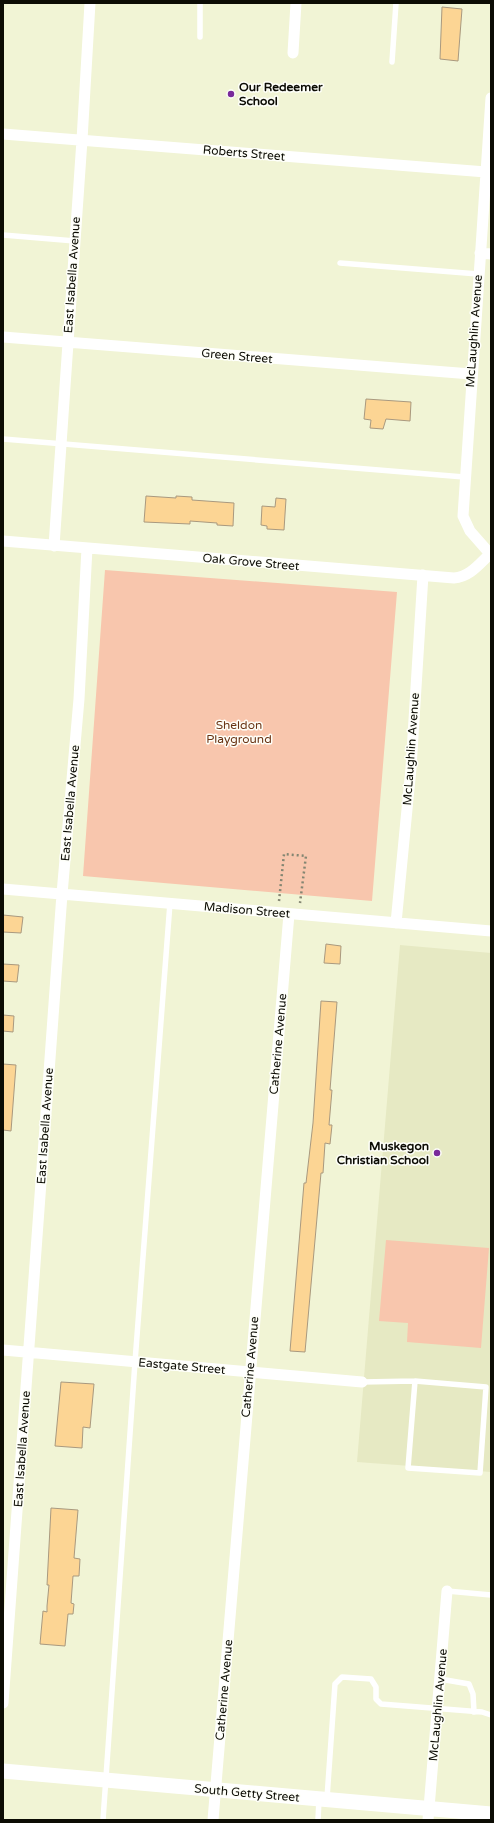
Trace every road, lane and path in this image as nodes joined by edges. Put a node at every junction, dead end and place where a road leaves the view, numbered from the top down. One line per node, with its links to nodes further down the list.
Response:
1 (90, 3): 10 (street, East Isabella Avenue)
2 (200, 3): 5 (lane)
3 (296, 3): 6 (street)
4 (396, 3): 7 (lane)
5 (200, 37)
6 (293, 53)
7 (392, 62)
8 (491, 98): 11 (street, McLaughlin Avenue)
9 (3, 134): 10 (street, Roberts Street)
10 (82, 140): 11 (street, Roberts Street); 13 (street, East Isabella Avenue)
11 (486, 172): 14 (street, McLaughlin Avenue)
12 (3, 235): 13 (lane)
13 (75, 241): 18 (street, East Isabella Avenue)
14 (486, 253): 16 (street, McLaughlin Avenue)
15 (340, 263): 16 (lane)
16 (478, 274): 19 (street, McLaughlin Avenue)
17 (3, 337): 18 (street, Green Street)
18 (68, 342): 19 (street, Green Street); 21 (street, East Isabella Avenue)
19 (471, 374): 22 (street, McLaughlin Avenue)
20 (3, 439): 21 (lane)
21 (61, 444): 22 (lane); 24 (street, East Isabella Avenue)
22 (464, 477): 26 (street, McLaughlin Avenue)
23 (3, 541): 24 (street, Oak Grove Street)
24 (54, 546): 25 (street, Oak Grove Street)
25 (87, 548): 27 (street, Oak Grove Street); 29 (street, East Isabella Avenue)
26 (491, 554): 27 (street, Oak Grove Street)
27 (423, 575): 33 (street, McLaughlin Avenue)
28 (3, 889): 29 (street, Madison Street)
29 (62, 894): 30 (street, Madison Street); 36 (street, East Isabella Avenue)
30 (170, 903): 32 (street, Madison Street); 37 (lane)
31 (300, 905): 32 (path)
32 (283, 913): 33 (street, Madison Street); 38 (street, Catherine Avenue)
33 (396, 923): 34 (street, Madison Street)
34 (491, 931)
35 (3, 1350): 36 (street, Eastgate Street)
36 (29, 1353): 37 (street, Eastgate Street); 44 (street, East Isabella Avenue)
37 (135, 1362): 38 (street, Eastgate Street); 49 (lane)
38 (250, 1372): 40 (street, Eastgate Street); 50 (street, Catherine Avenue)
39 (415, 1381): 39 (lane); 40 (lane)
40 (362, 1382)
41 (447, 1591): 42 (lane); 43 (street, McLaughlin Avenue)
42 (491, 1595)
43 (440, 1679): 45 (street, McLaughlin Avenue); 46 (lane)
44 (3, 1704)
45 (438, 1709): 46 (lane); 51 (lane); 52 (street, McLaughlin Avenue)
46 (474, 1712): 47 (lane)
47 (491, 1715)
48 (3, 1771): 49 (main road, South Getty Street)
49 (106, 1780): 50 (main road, South Getty Street); 54 (lane)
50 (216, 1790): 51 (main road, South Getty Street); 55 (street, Catherine Avenue)
51 (323, 1800): 52 (main road, South Getty Street); 56 (lane)
52 (429, 1814): 53 (main road, South Getty Street)
53 (491, 1814)
54 (103, 1820)
55 (213, 1820)
56 (318, 1820)

